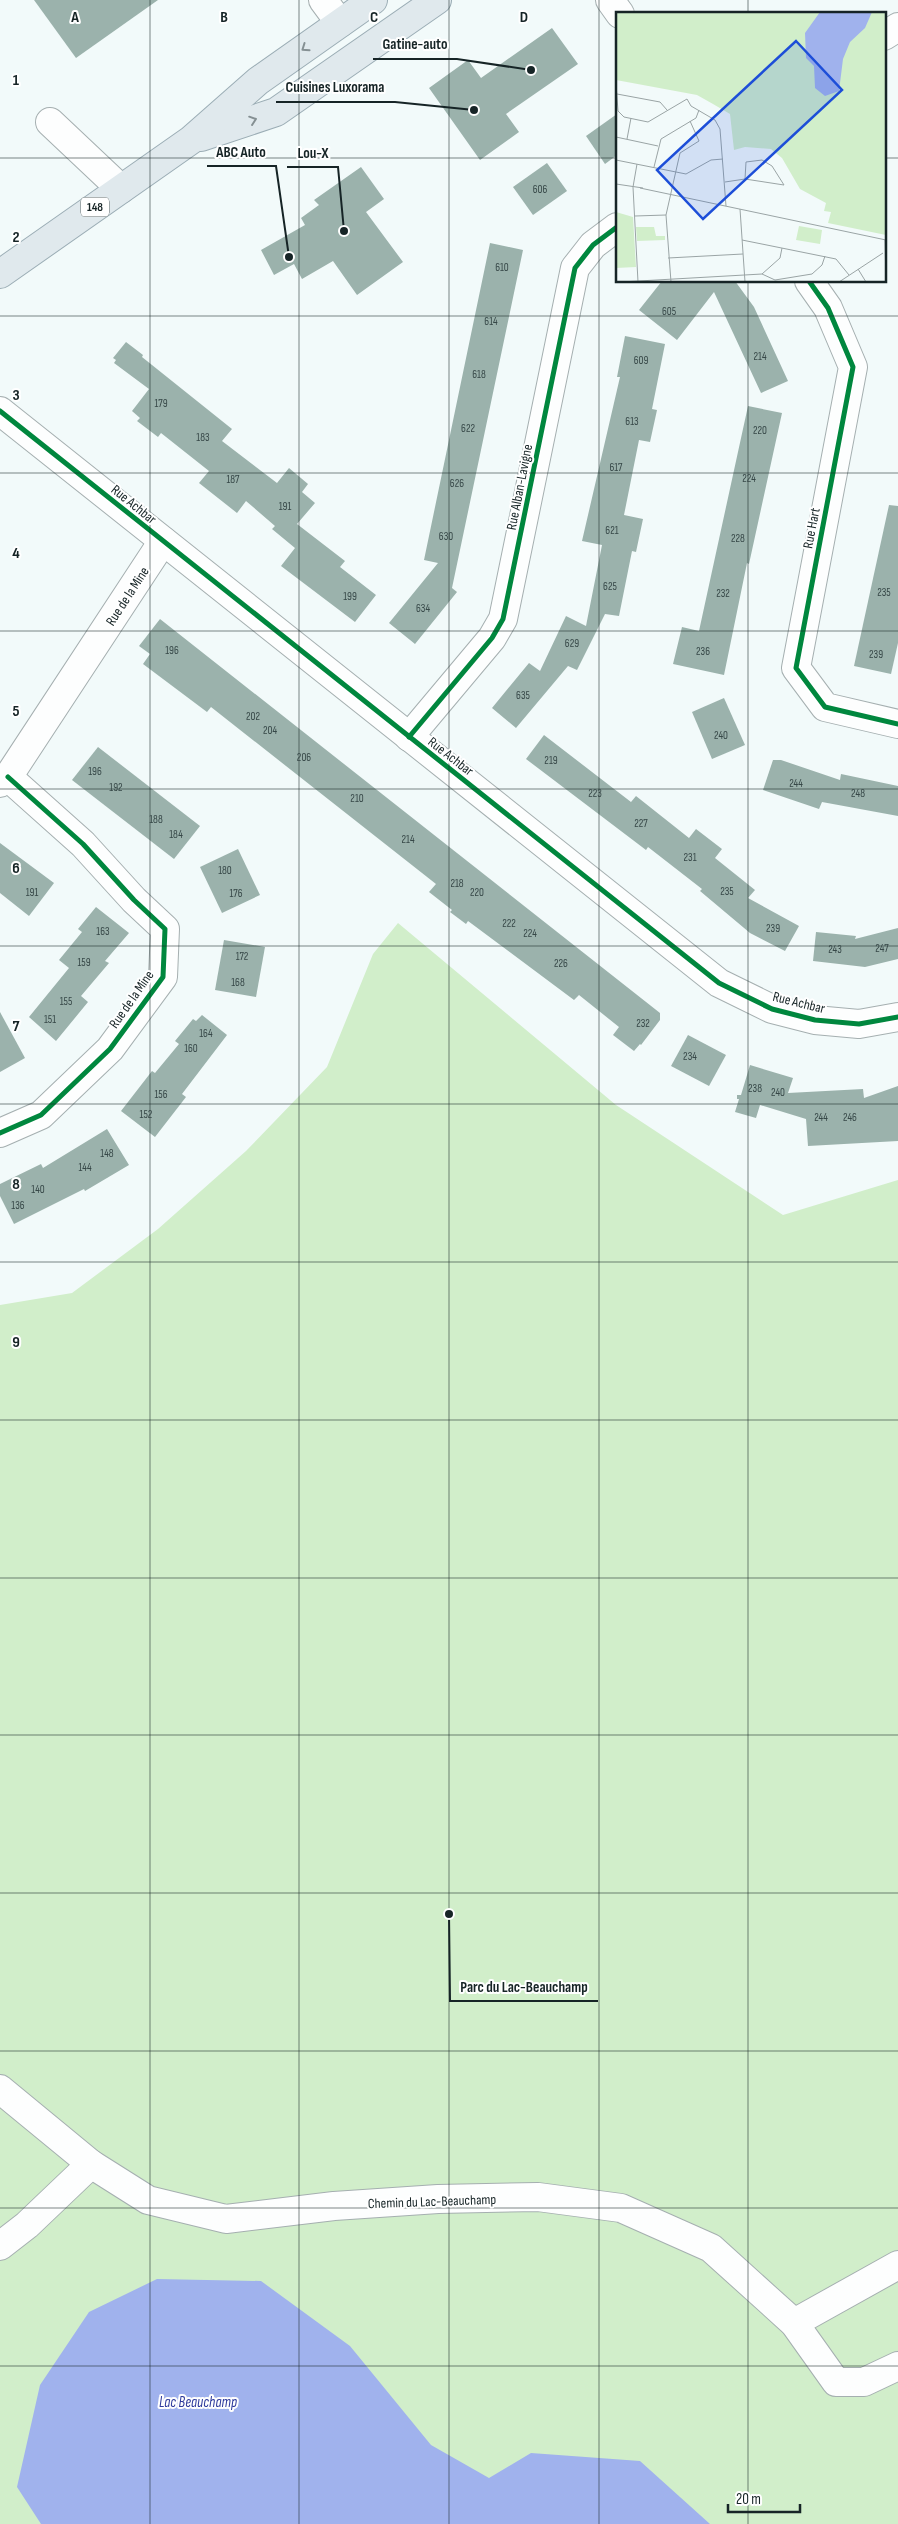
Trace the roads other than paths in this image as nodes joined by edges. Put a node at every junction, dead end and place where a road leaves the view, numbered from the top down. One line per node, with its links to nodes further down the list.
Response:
1 (323, 0): 6 (street)
2 (373, 0): 6 (main road, 148)
3 (437, 0): 10 (main road, 148, one-way to 3)
4 (610, 0): 5 (street)
5 (619, 12)
6 (340, 23): 10 (main road, 148, one-way to 10)
7 (898, 27): 8 (street)
8 (886, 35)
9 (50, 122): 11 (street)
10 (190, 140): 11 (main road, 148)
11 (121, 189): 13 (main road, 148)
12 (616, 228): 18 (street, Rue Alban-Lavigne)
13 (0, 274)
14 (810, 282): 17 (street, Rue Hart)
15 (0, 411): 16 (street, Rue Achbar)
16 (163, 541): 18 (street, Rue Achbar); 19 (street, Rue de la Mine)
17 (898, 724)
18 (409, 737): 20 (street, Rue Achbar)
19 (4, 780): 21 (street, Rue de la Mine)
20 (898, 1017)
21 (0, 1133)
22 (0, 2089): 23 (street, Chemin du Lac-Beauchamp)
23 (91, 2164): 24 (street); 26 (street, Chemin du Lac-Beauchamp)
24 (0, 2246)
25 (898, 2265): 26 (street)
26 (794, 2323): 27 (street, Chemin du Lac-Beauchamp)
27 (898, 2366)

